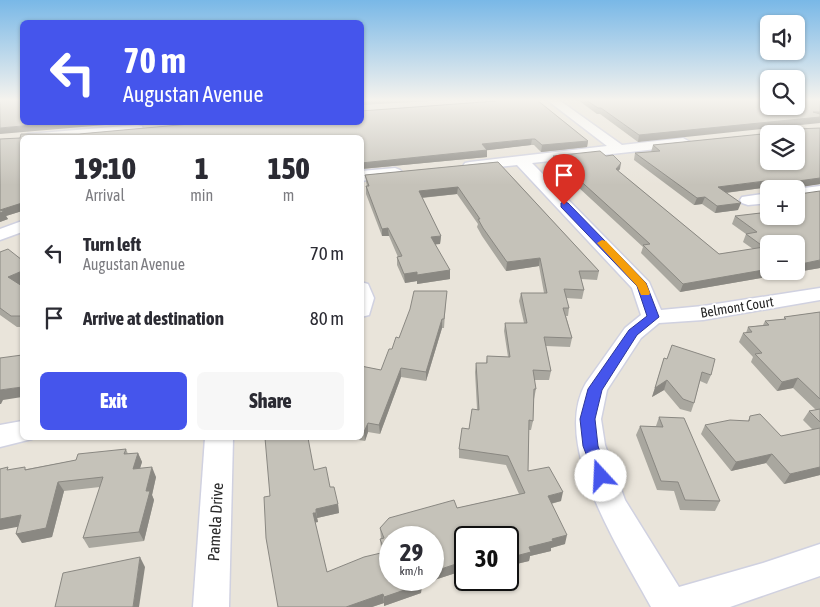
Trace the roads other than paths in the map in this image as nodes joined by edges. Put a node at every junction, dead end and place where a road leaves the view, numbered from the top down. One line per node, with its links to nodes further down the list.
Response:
1 (149, 128): 3 (street)
2 (591, 128): 5 (street)
3 (61, 135)
4 (695, 141): 5 (street)
5 (619, 149): 6 (street)
6 (521, 161): 7 (street); 15 (street)
7 (455, 167)
8 (408, 172): 9 (street)
9 (364, 176)
10 (820, 191): 11 (street)
11 (805, 193)
12 (760, 199): 13 (street)
13 (748, 200)
14 (820, 294): 15 (street, Belmont Court)
15 (653, 317): 21 (street)
16 (20, 432): 17 (street)
17 (0, 436)
18 (219, 440): 20 (street, Pamela Drive)
19 (820, 560): 21 (street)
20 (211, 607)
21 (672, 607)

